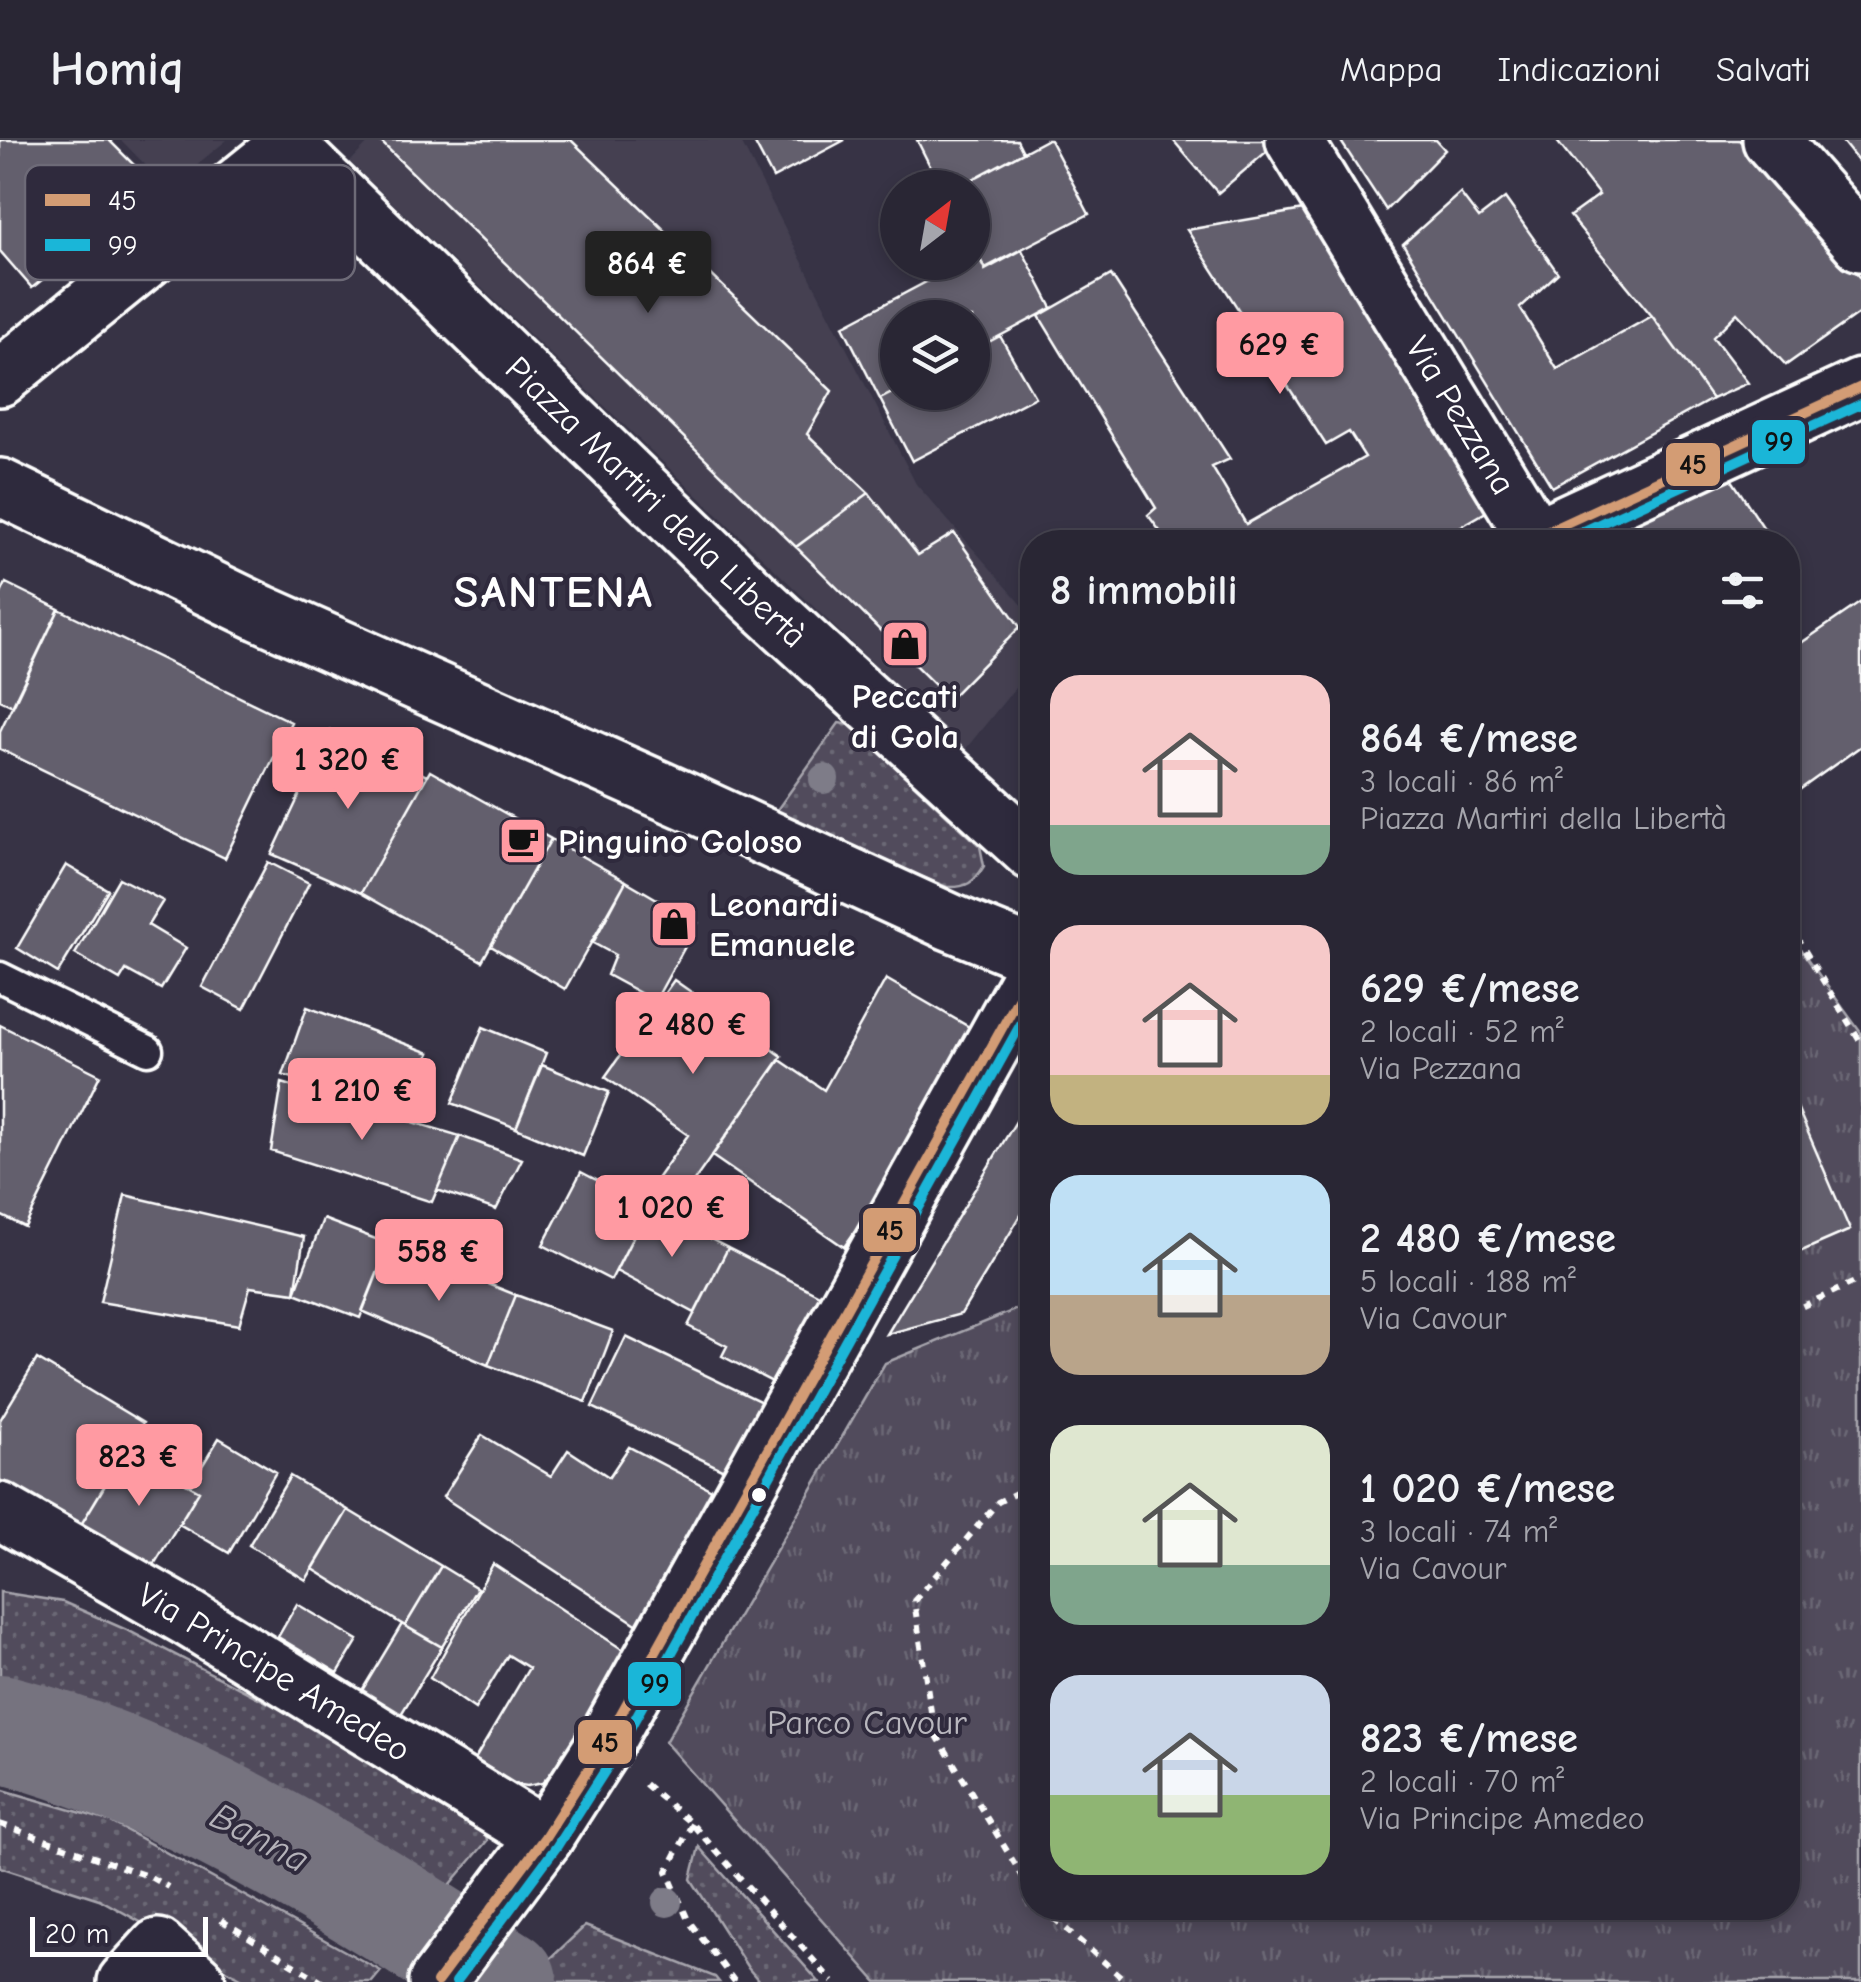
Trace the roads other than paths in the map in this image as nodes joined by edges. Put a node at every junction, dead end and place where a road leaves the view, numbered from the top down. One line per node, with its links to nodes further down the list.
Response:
1 (1294, 140): 12 (street, Via Pezzana)
2 (1771, 140): 7 (street)
3 (291, 143): 4 (street); 5 (street, Piazza Martiri della Libertà)
4 (264, 165)
5 (313, 165)
6 (355, 206): 14 (street, Piazza Martiri della Libertà)
7 (1861, 243)
8 (121, 280): 9 (street)
9 (0, 378)
10 (1861, 387): 13 (street)
11 (0, 487): 15 (street)
12 (1524, 530)
13 (1552, 530)
14 (1020, 841)
15 (1020, 950)
16 (0, 977): 18 (lane)
17 (1020, 996): 20 (street)
18 (148, 1050)
19 (0, 1511): 20 (street, Via Principe Amedeo)
20 (537, 1848): 23 (street)
21 (126, 1982): 22 (street)
22 (197, 1982)
23 (437, 1982)

